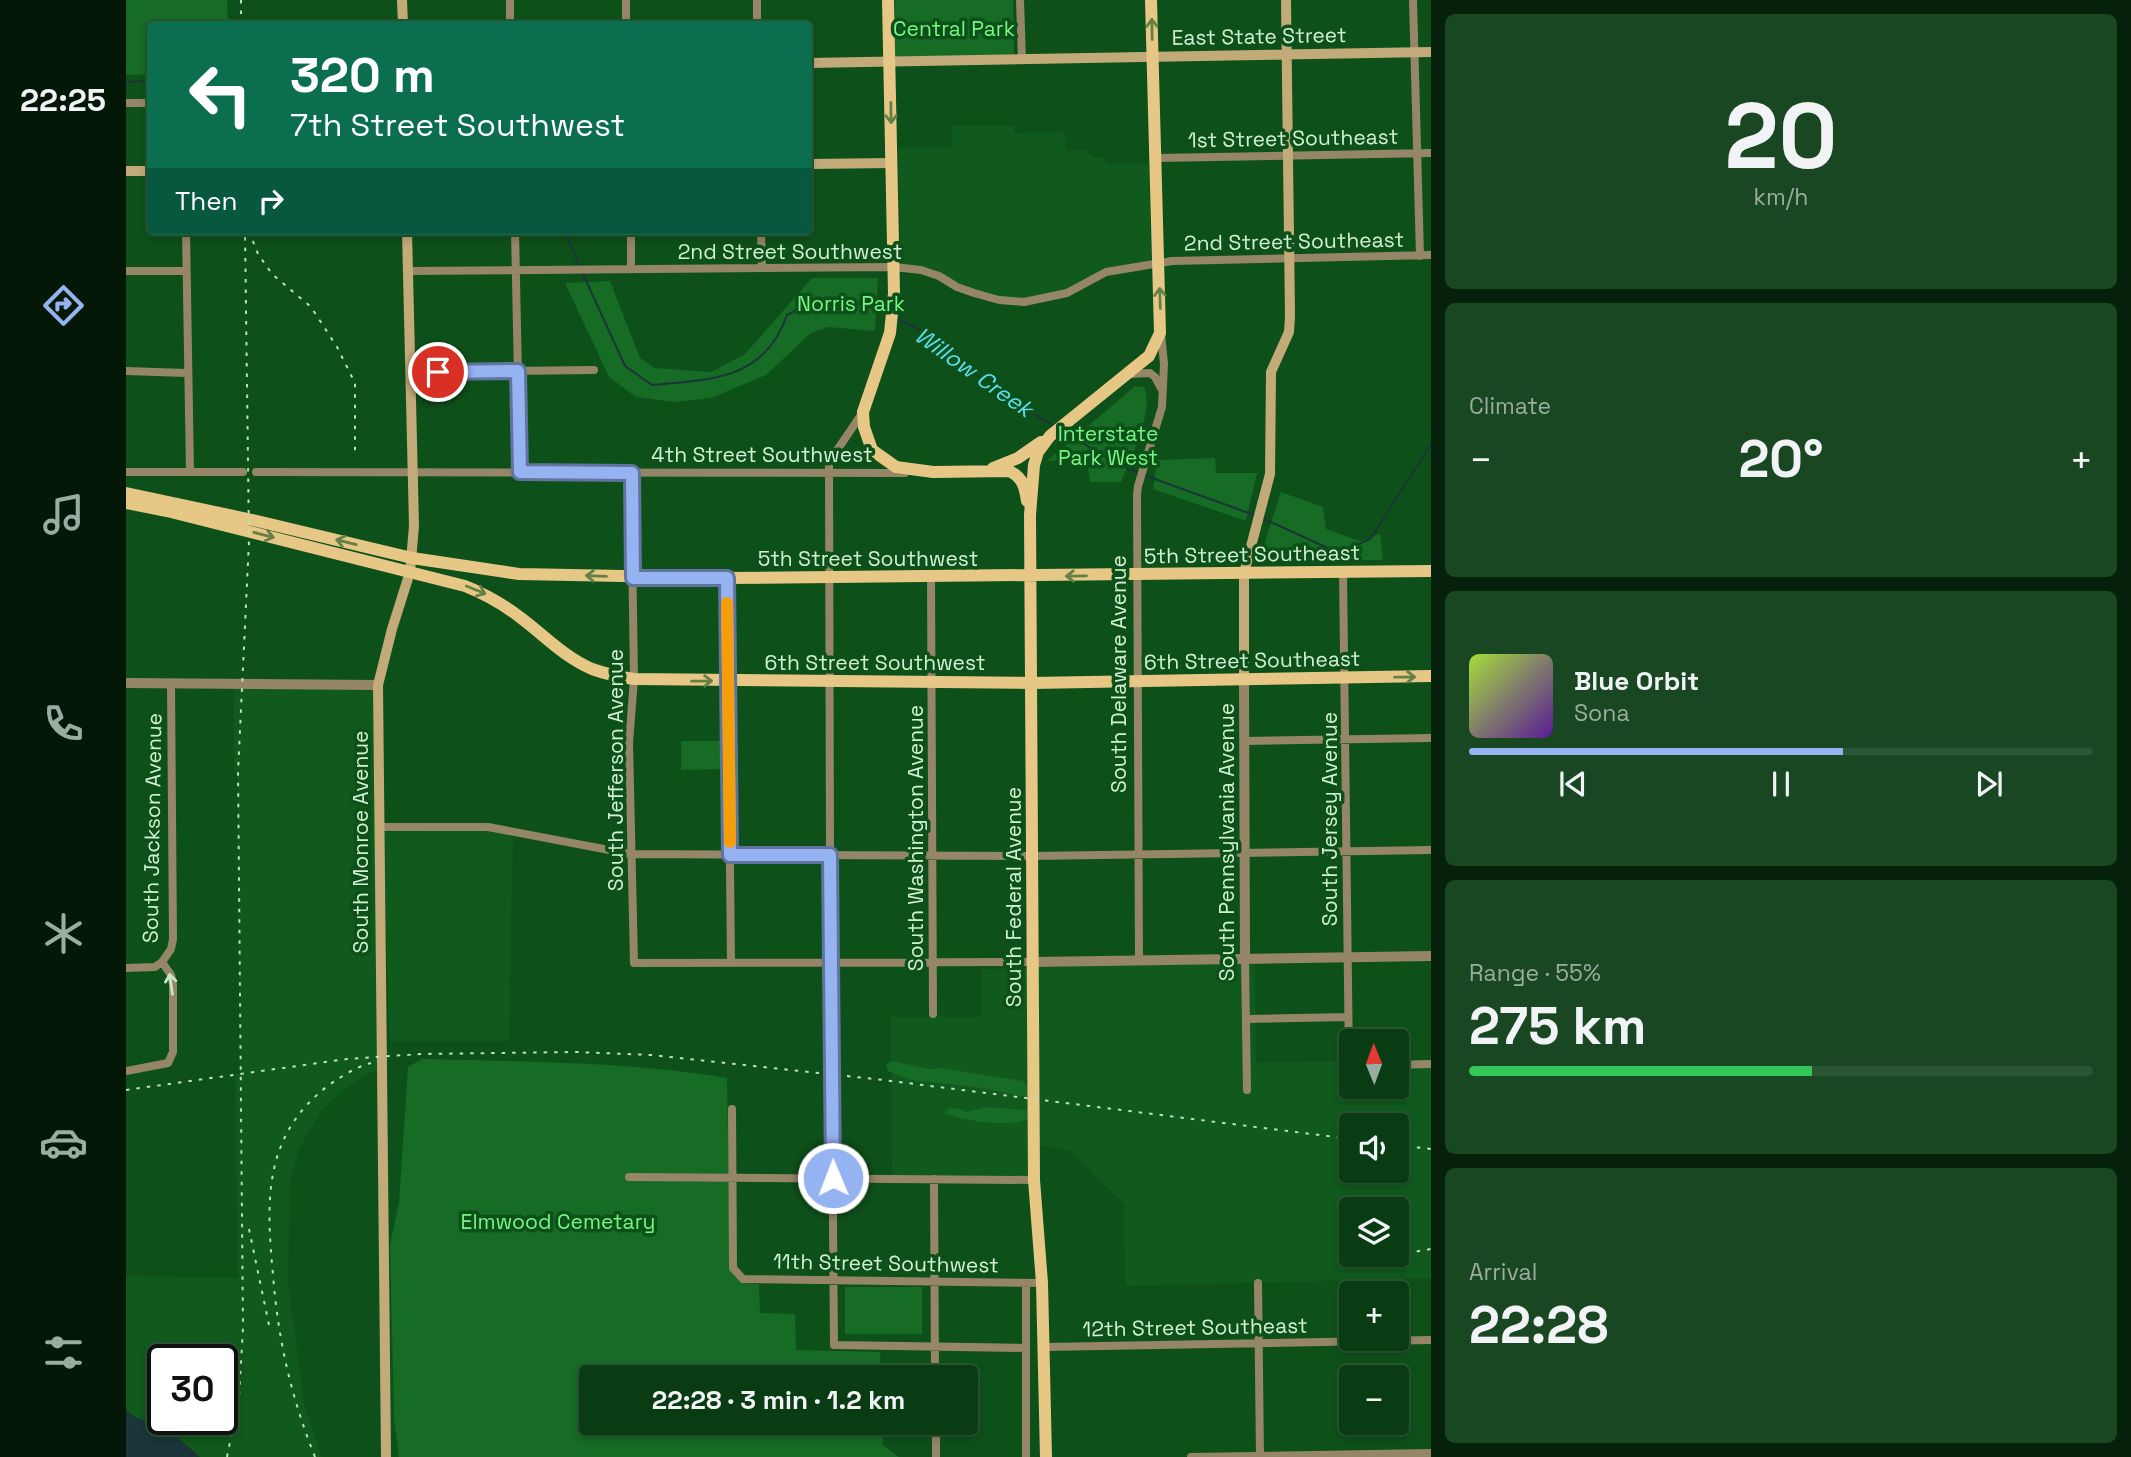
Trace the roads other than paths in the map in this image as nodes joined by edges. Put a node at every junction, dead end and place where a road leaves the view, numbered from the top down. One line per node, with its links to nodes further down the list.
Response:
1 (402, 0): 10 (main road)
2 (510, 0): 11 (street)
3 (626, 0): 12 (street)
4 (757, 0): 13 (street)
5 (888, 0): 19 (main road)
6 (1020, 0): 18 (street)
7 (1152, 0): 17 (main road, South Delaware Avenue, one-way to 7)
8 (1286, 0): 16 (main road, South Pennsylvania Avenue)
9 (1413, 0): 15 (street)
10 (403, 21)
11 (510, 21)
12 (626, 21)
13 (757, 21)
14 (1431, 52): 15 (main road, East State Street)
15 (1414, 53): 16 (main road, East State Street); 24 (street)
16 (1287, 55): 17 (main road, East State Street); 25 (main road, South Pennsylvania Avenue)
17 (1153, 57): 18 (main road, East State Street); 26 (main road, South Delaware Avenue)
18 (1022, 60): 19 (main road, East State Street)
19 (890, 62): 20 (main road, East State Street); 27 (main road, one-way to 27)
20 (812, 63)
21 (126, 103): 22 (street)
22 (147, 103)
23 (1431, 153): 24 (street, 1st Street Southeast)
24 (1417, 154): 25 (street, 1st Street Southeast); 37 (street)
25 (1289, 156): 26 (street, 1st Street Southeast); 38 (main road, South Pennsylvania Avenue)
26 (1156, 158): 39 (main road, South Delaware Avenue)
27 (892, 163): 28 (main road); 41 (main road)
28 (812, 164)
29 (147, 171): 30 (main road)
30 (126, 172)
31 (186, 235): 45 (street)
32 (407, 235): 46 (main road, South Monroe Avenue)
33 (515, 235): 43 (street)
34 (631, 235): 42 (street)
35 (761, 235): 40 (street)
36 (1431, 255): 37 (street, 2nd Street Southeast)
37 (1420, 256): 38 (street, 2nd Street Southeast)
38 (1290, 258): 39 (street, 2nd Street Southeast); 73 (main road, South Pennsylvania Avenue)
39 (1159, 265): 41 (street, 2nd Street Southwest); 47 (main road, South Delaware Avenue, one-way to 39)
40 (762, 267): 41 (street, 2nd Street Southwest); 42 (street, 2nd Street Southwest)
41 (894, 267): 55 (main road)
42 (631, 269): 43 (street, 2nd Street Southwest)
43 (517, 270): 46 (street, 2nd Street Southwest); 49 (street)
44 (126, 271): 45 (street)
45 (186, 271): 52 (street)
46 (408, 271): 51 (main road, South Monroe Avenue)
47 (1160, 333): 53 (main road); 54 (street, South Delaware Avenue)
48 (594, 370): 49 (street)
49 (518, 371): 51 (street); 63 (street)
50 (126, 372): 52 (street)
51 (411, 372): 62 (main road, South Monroe Avenue)
52 (187, 373): 59 (street)
53 (1125, 376): 54 (street); 56 (main road, South Federal Avenue)
54 (1162, 391): 74 (street, South Delaware Avenue)
55 (863, 412): 64 (main road); 66 (street)
56 (1050, 436): 57 (main road); 69 (main road, South Federal Avenue)
57 (982, 471): 64 (main road); 69 (main road)
58 (126, 472): 59 (street)
59 (190, 472): 60 (street)
60 (243, 472)
61 (256, 472): 62 (street, 4th Street Southwest)
62 (413, 472): 63 (street, 4th Street Southwest); 70 (main road, South Monroe Avenue)
63 (520, 472): 65 (street, 4th Street Southwest)
64 (933, 472): 66 (street, 4th Street Southwest)
65 (632, 473): 66 (street, 4th Street Southwest); 77 (street, South Jefferson Avenue)
66 (829, 474): 79 (street)
67 (126, 494): 70 (main road, one-way to 67)
68 (126, 503): 70 (main road, one-way to 70)
69 (1030, 515): 75 (main road, South Federal Avenue)
70 (411, 565): 77 (main road, 5th Street Southwest, one-way to 70); 82 (main road, 6th Street Southwest, one-way to 82); 91 (main road, South Monroe Avenue)
71 (1431, 571): 72 (main road, 5th Street Southeast)
72 (1343, 572): 73 (main road, 5th Street Southeast); 81 (street, South Jersey Avenue)
73 (1244, 573): 74 (main road, 5th Street Southeast); 83 (main road, South Pennsylvania Avenue)
74 (1136, 574): 75 (main road, 5th Street Southeast, one-way to 75); 86 (street, South Delaware Avenue)
75 (1032, 576): 76 (main road, 5th Street Southwest); 89 (main road, South Federal Avenue)
76 (931, 577): 79 (main road, 5th Street Southwest); 87 (street, South Washington Avenue)
77 (633, 578): 78 (main road, 5th Street Southwest); 82 (street, South Jefferson Avenue)
78 (727, 578): 79 (main road, 5th Street Southwest); 84 (street)
79 (830, 578): 85 (street)
80 (1431, 676): 81 (main road, 6th Street Southeast, one-way to 80)
81 (1346, 678): 83 (main road, 6th Street Southeast); 93 (street, South Jersey Avenue)
82 (634, 679): 84 (main road, 6th Street Southwest, one-way to 84); 99 (street, South Jefferson Avenue)
83 (1244, 680): 86 (main road, 6th Street Southeast); 94 (street, South Pennsylvania Avenue)
84 (727, 681): 85 (main road, 6th Street Southwest); 100 (street)
85 (831, 681): 87 (main road, 6th Street Southwest); 101 (street)
86 (1137, 681): 89 (main road, 6th Street Southeast); 102 (street, South Delaware Avenue)
87 (932, 682): 89 (main road, 6th Street Southwest); 103 (street, South Washington Avenue)
88 (126, 683): 90 (street)
89 (1032, 683): 104 (main road, South Federal Avenue)
90 (171, 684): 91 (street); 109 (street, South Jackson Avenue)
91 (378, 685): 95 (main road, South Monroe Avenue)
92 (1431, 738): 93 (street)
93 (1346, 739): 94 (street); 97 (street, South Jersey Avenue)
94 (1245, 741): 98 (street, South Pennsylvania Avenue)
95 (379, 827): 99 (street); 143 (main road, South Monroe Avenue)
96 (1431, 850): 97 (street)
97 (1346, 852): 98 (street); 106 (street, South Jersey Avenue)
98 (1245, 853): 102 (street); 107 (street, South Pennsylvania Avenue)
99 (630, 854): 100 (street); 112 (street, South Jefferson Avenue)
100 (730, 855): 101 (street); 112 (street)
101 (830, 855): 103 (street); 113 (street)
102 (1139, 855): 104 (street); 108 (street, South Delaware Avenue)
103 (932, 856): 104 (street); 110 (street, South Washington Avenue)
104 (1031, 856): 111 (main road, South Federal Avenue)
105 (1431, 956): 106 (street)
106 (1348, 957): 107 (street); 116 (street, South Jersey Avenue)
107 (1245, 959): 108 (street); 117 (street, South Pennsylvania Avenue)
108 (1139, 960): 111 (street)
109 (162, 962): 114 (street); 121 (street, South Jackson Avenue, one-way to 109)
110 (933, 962): 111 (street); 113 (street); 115 (street, South Washington Avenue)
111 (1032, 962): 128 (main road, South Federal Avenue)
112 (731, 963): 113 (street)
113 (831, 963): 126 (street)
114 (126, 968)
115 (933, 1014)
116 (1348, 1017): 117 (street); 118 (street, South Jersey Avenue)
117 (1247, 1019): 122 (street, South Pennsylvania Avenue)
118 (1348, 1029)
119 (1431, 1064): 120 (street)
120 (1409, 1065)
121 (126, 1071)
122 (1247, 1090)
123 (732, 1109): 125 (street)
124 (629, 1177): 125 (street)
125 (732, 1178): 126 (street); 129 (street, 11th Street Southwest)
126 (833, 1178): 127 (street); 129 (street)
127 (934, 1179): 128 (street); 130 (street)
128 (1034, 1180): 132 (main road, South Federal Avenue)
129 (834, 1280): 130 (street, 11th Street Southwest); 136 (street)
130 (934, 1280): 131 (street, 11th Street Southwest); 136 (street)
131 (1026, 1283): 132 (street, 11th Street Southwest); 138 (street)
132 (1042, 1283): 137 (main road, South Federal Avenue)
133 (1258, 1283): 135 (street)
134 (1431, 1340): 135 (street, 12th Street Southeast)
135 (1259, 1343): 137 (street, 12th Street Southeast); 142 (street)
136 (935, 1347): 138 (street); 139 (street)
137 (1044, 1347): 146 (main road, South Federal Avenue)
138 (1026, 1348): 145 (street)
139 (935, 1365)
140 (936, 1435): 144 (street)
141 (1431, 1452): 142 (street)
142 (1260, 1456): 147 (street)
143 (388, 1457)
144 (936, 1457)
145 (1026, 1457)
146 (1046, 1457)
147 (1191, 1457)

